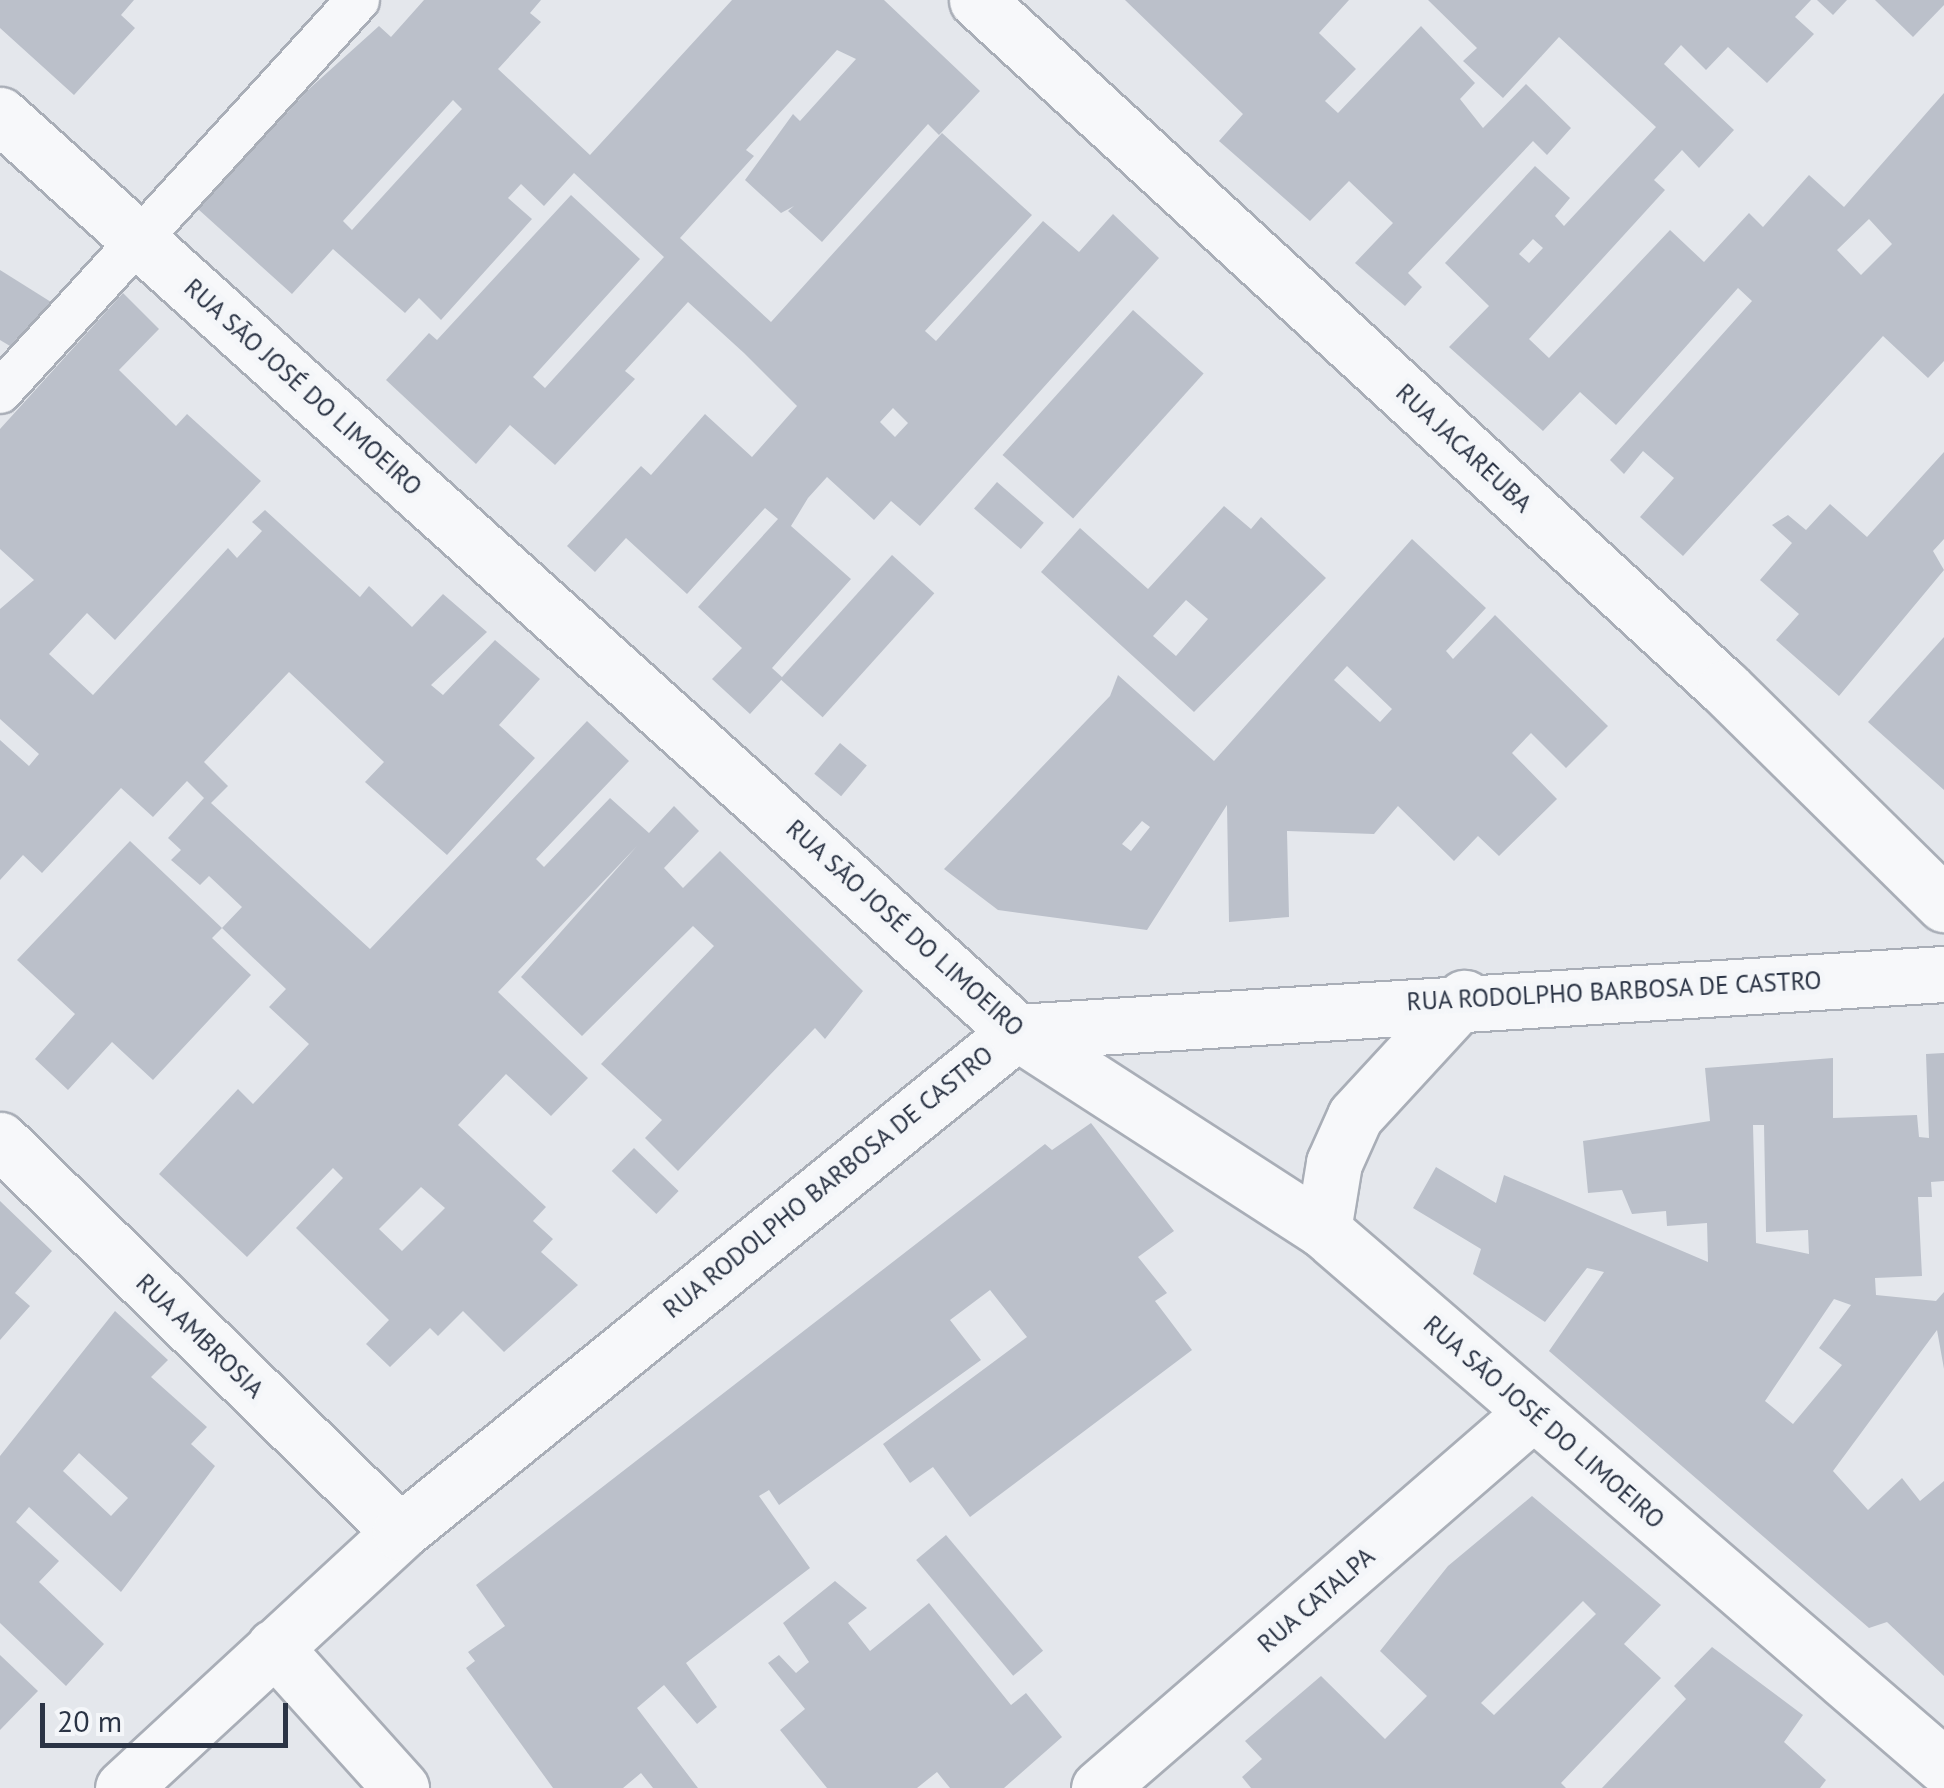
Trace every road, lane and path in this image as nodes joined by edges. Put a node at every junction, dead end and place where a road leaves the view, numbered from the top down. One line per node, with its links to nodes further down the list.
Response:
1 (358, 0): 4 (lane)
2 (976, 0): 6 (street, RUA JACAREUBA)
3 (0, 115): 4 (street, RUA SÃO JOSÉ DO LIMOEIRO)
4 (139, 240): 5 (lane); 9 (street, RUA SÃO JOSÉ DO LIMOEIRO)
5 (0, 392)
6 (1944, 904)
7 (1944, 974): 8 (street, RUA RODOLPHO BARBOSA DE CASTRO)
8 (1464, 998): 9 (street, RUA RODOLPHO BARBOSA DE CASTRO); 11 (street)
9 (1017, 1032): 11 (street, RUA SÃO JOSÉ DO LIMOEIRO); 13 (street, RUA RODOLPHO BARBOSA DE CASTRO)
10 (0, 1140): 13 (street, RUA AMBROSIA)
11 (1323, 1230): 12 (street, RUA SÃO JOSÉ DO LIMOEIRO)
12 (1532, 1413): 15 (street, RUA SÃO JOSÉ DO LIMOEIRO); 18 (street, RUA CATALPA)
13 (400, 1532): 14 (street, RUA RODOLPHO BARBOSA DE CASTRO)
14 (274, 1648): 16 (street, RUA RODOLPHO BARBOSA DE CASTRO); 17 (street)
15 (1944, 1766)
16 (123, 1788)
17 (400, 1788)
18 (1099, 1788)

